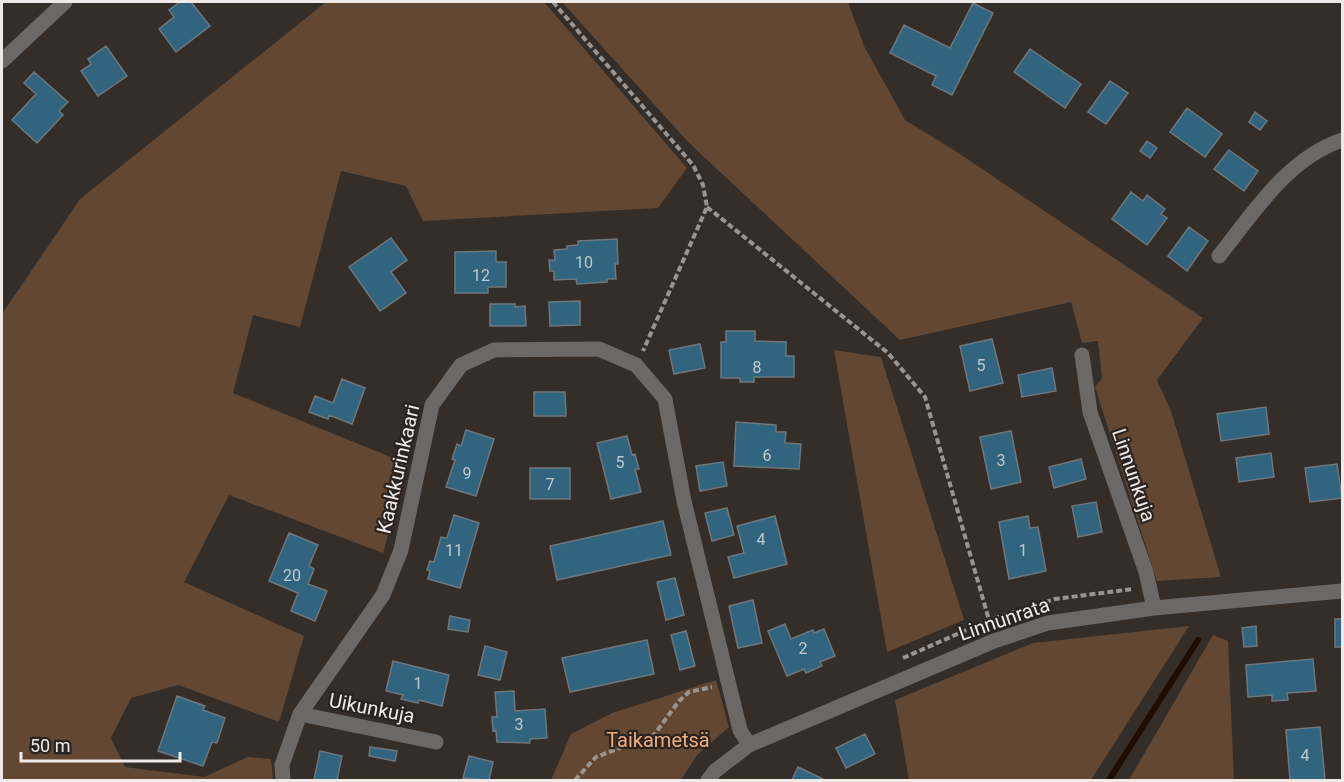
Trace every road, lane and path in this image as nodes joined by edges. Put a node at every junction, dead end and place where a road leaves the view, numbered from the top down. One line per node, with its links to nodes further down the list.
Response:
1 (64, 2): 3 (street)
2 (553, 2): 5 (path)
3 (2, 61)
4 (1342, 140): 6 (street)
5 (707, 207): 8 (path); 11 (path)
6 (1219, 256)
7 (1082, 355): 10 (street, Linnunkuja)
8 (636, 366): 12 (street, Kaakkurinkaari); 13 (street, Kaakkurinkaari)
9 (1342, 591): 10 (street, Linnunrata)
10 (1154, 608): 15 (street, Linnunrata)
11 (989, 620)
12 (729, 683): 15 (street, Kaakkurinkaari); 17 (path)
13 (300, 714): 14 (street, Uikunkuja); 16 (street, Kaakkurinkaari)
14 (436, 742)
15 (749, 745): 18 (street, Linnunrata)
16 (283, 780)
17 (575, 780)
18 (708, 780)

